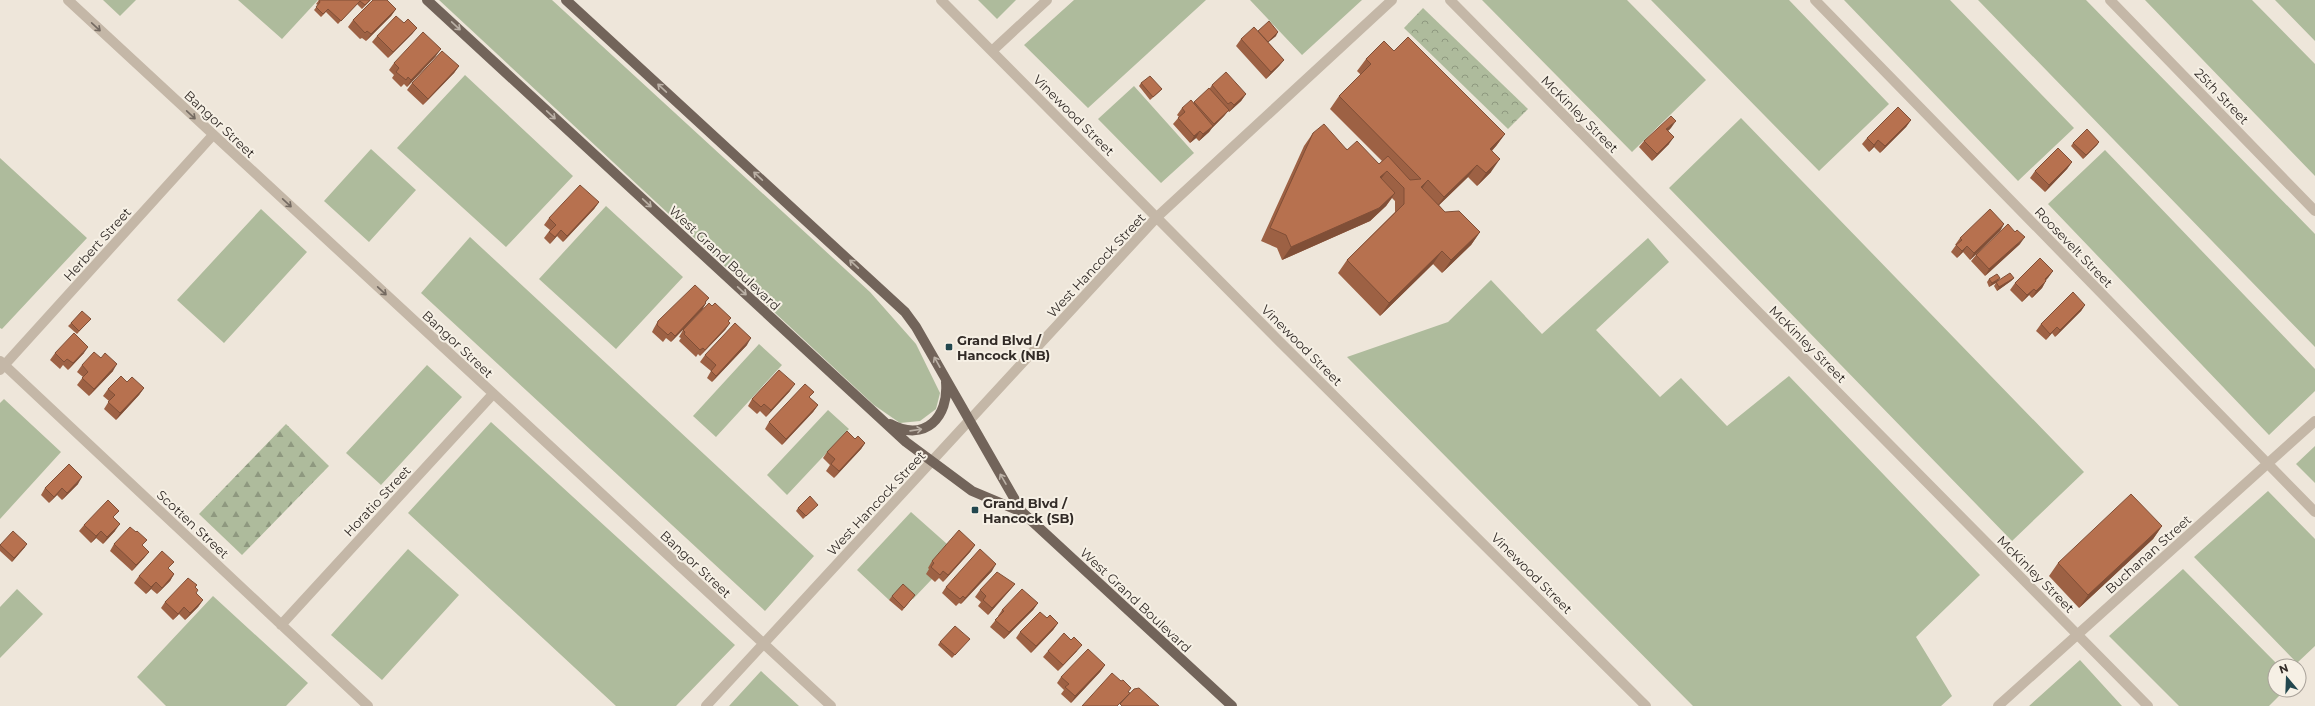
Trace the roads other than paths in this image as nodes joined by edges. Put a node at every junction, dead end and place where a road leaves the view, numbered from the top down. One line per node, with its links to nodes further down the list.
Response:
1 (68, 0): 11 (street, Bangor Street, one-way to 11)
2 (427, 0): 17 (main road, West Grand Boulevard, one-way to 17)
3 (566, 0): 15 (main road, West Grand Boulevard, one-way to 3)
4 (941, 0): 10 (street, Vinewood Street)
5 (1047, 0): 10 (street)
6 (1392, 0): 13 (street, West Hancock Street)
7 (1450, 0): 25 (street, McKinley Street)
8 (1815, 0): 21 (street, Roosevelt Street)
9 (2110, 0): 12 (street, 25th Street)
10 (992, 51): 13 (street, Vinewood Street)
11 (213, 135): 14 (street, Herbert Street); 16 (street, Bangor Street, one-way to 16)
12 (2315, 211)
13 (1158, 217): 18 (street, West Hancock Street); 31 (street, Vinewood Street)
14 (2, 366): 24 (street, Scotten Street)
15 (946, 380): 17 (main road, one-way to 15); 18 (main road, West Grand Boulevard)
16 (493, 394): 24 (street, Horatio Street); 26 (street, Bangor Street)
17 (880, 418): 20 (main road, West Grand Boulevard)
18 (970, 421): 20 (street, West Hancock Street); 22 (main road, West Grand Boulevard, one-way to 18)
19 (2315, 421): 21 (street, Buchanan Street)
20 (932, 461): 22 (main road, West Grand Boulevard); 26 (street, West Hancock Street)
21 (2268, 464): 23 (street, Roosevelt Street); 25 (street, Buchanan Street)
22 (1022, 512): 30 (main road, West Grand Boulevard)
23 (2315, 512)
24 (281, 625): 27 (street, Scotten Street)
25 (2077, 635): 32 (street, Buchanan Street); 33 (street, McKinley Street)
26 (764, 644): 28 (street, West Hancock Street); 29 (street, Bangor Street)
27 (368, 706)
28 (706, 706)
29 (831, 706)
30 (1232, 706)
31 (1646, 706)
32 (1998, 706)
33 (2148, 706)

